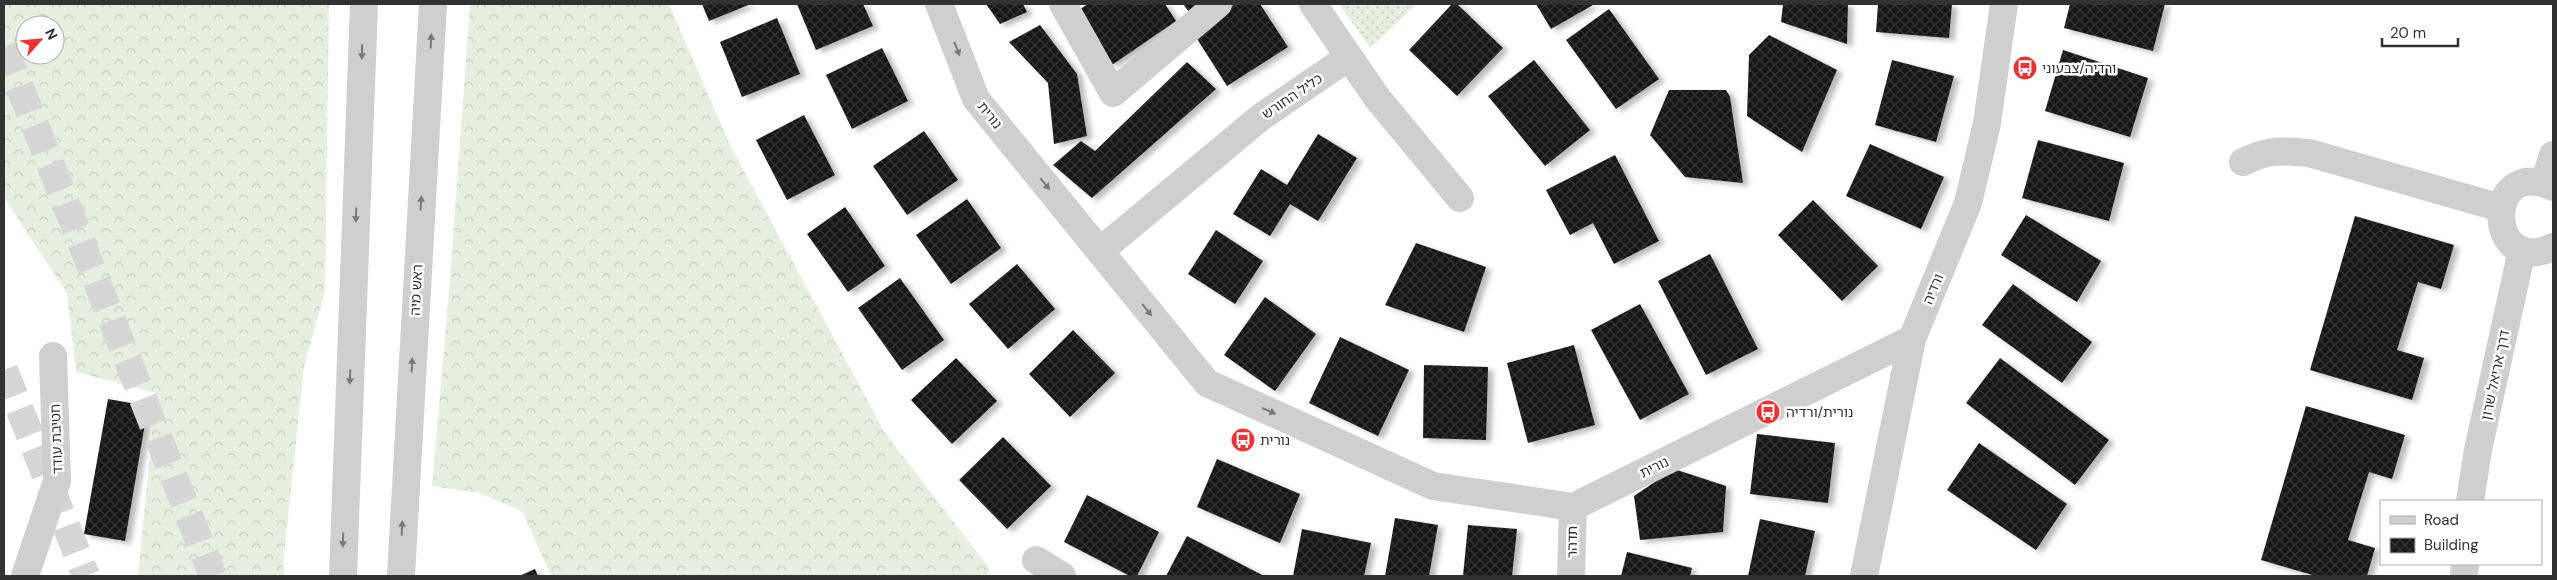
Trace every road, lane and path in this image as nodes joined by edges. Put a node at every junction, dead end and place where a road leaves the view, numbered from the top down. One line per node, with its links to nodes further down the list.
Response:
1 (364, 4): 23 (street, one-way to 23)
2 (433, 4): 24 (street, ראש מיה, one-way to 2)
3 (939, 4): 16 (street, נורית, one-way to 16)
4 (1063, 4): 5 (street)
5 (1218, 4)
6 (1313, 4): 8 (street)
7 (2004, 4): 17 (street, ורדיה)
8 (1349, 58): 12 (street); 16 (street, כליל החורש)
9 (2553, 155): 11 (street)
10 (2243, 162): 13 (street)
11 (2549, 185): 13 (street)
12 (1460, 198)
13 (2501, 208): 15 (street)
14 (2553, 247): 15 (street)
15 (2522, 250): 19 (street, דרך אריאל שרון)
16 (1100, 251): 20 (street, נורית, one-way to 20)
17 (1912, 339): 20 (street, נורית); 27 (street, ורדיה)
18 (53, 356): 22 (street, חטיבת עודד)
19 (2470, 500)
20 (1573, 507): 26 (street, תדהר)
21 (1036, 560): 25 (street)
22 (25, 576)
23 (343, 576)
24 (400, 576)
25 (1062, 576)
26 (1571, 576)
27 (1864, 576)

